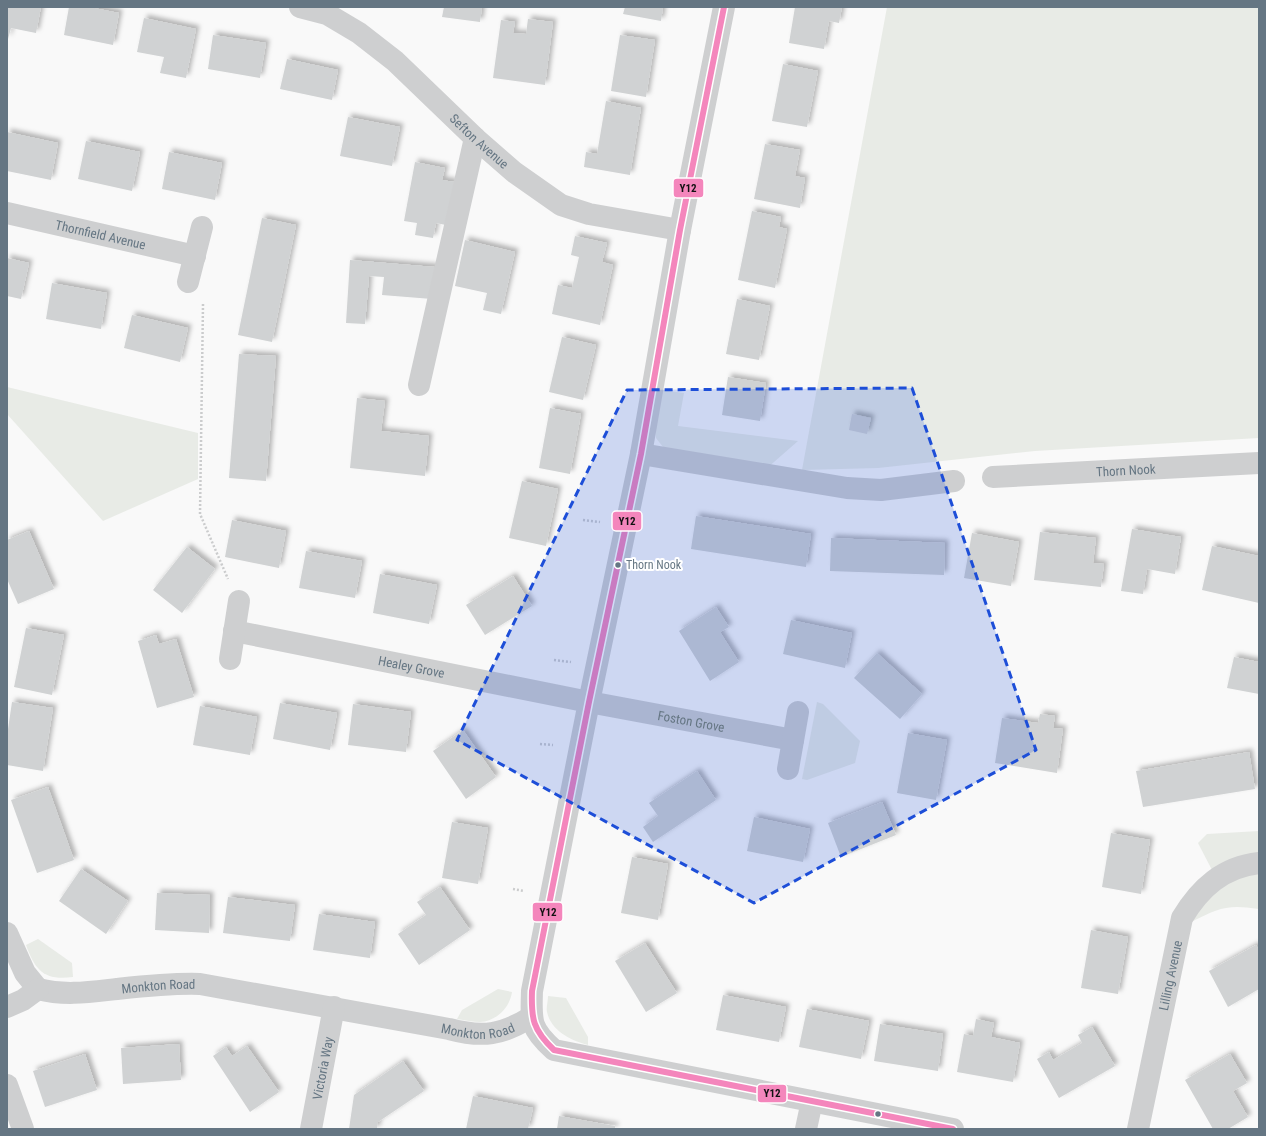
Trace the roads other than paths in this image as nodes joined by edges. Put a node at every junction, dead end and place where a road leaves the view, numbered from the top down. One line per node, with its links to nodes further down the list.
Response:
1 (300, 7): 3 (street, Sefton Avenue)
2 (724, 7): 6 (street)
3 (474, 138): 6 (street, Sefton Avenue); 9 (street)
4 (7, 213): 7 (street, Thornfield Avenue)
5 (202, 227): 7 (street)
6 (680, 230): 10 (street)
7 (195, 256): 8 (street)
8 (188, 282)
9 (419, 385)
10 (641, 454): 13 (street); 17 (street)
11 (1259, 463): 12 (street, Thorn Nook)
12 (993, 477)
13 (954, 481)
14 (239, 601): 15 (street)
15 (234, 631): 16 (street); 17 (street, Healey Grove)
16 (230, 659)
17 (589, 702): 19 (street, Foston Grove); 26 (street)
18 (798, 712): 19 (street)
19 (793, 740): 20 (street)
20 (788, 769)
21 (1259, 863): 33 (street, Lilling Avenue)
22 (7, 933): 23 (street)
23 (38, 989): 24 (street); 25 (street, Monkton Road)
24 (7, 1007)
25 (334, 1007): 26 (street, Monkton Road); 30 (street, Victoria Way)
26 (531, 1017): 28 (street, Monkton Road)
27 (7, 1084): 29 (street)
28 (812, 1101): 31 (street); 32 (street, Monkton Road)
29 (23, 1129)
30 (311, 1129)
31 (806, 1129)
32 (953, 1129)
33 (1138, 1129)

